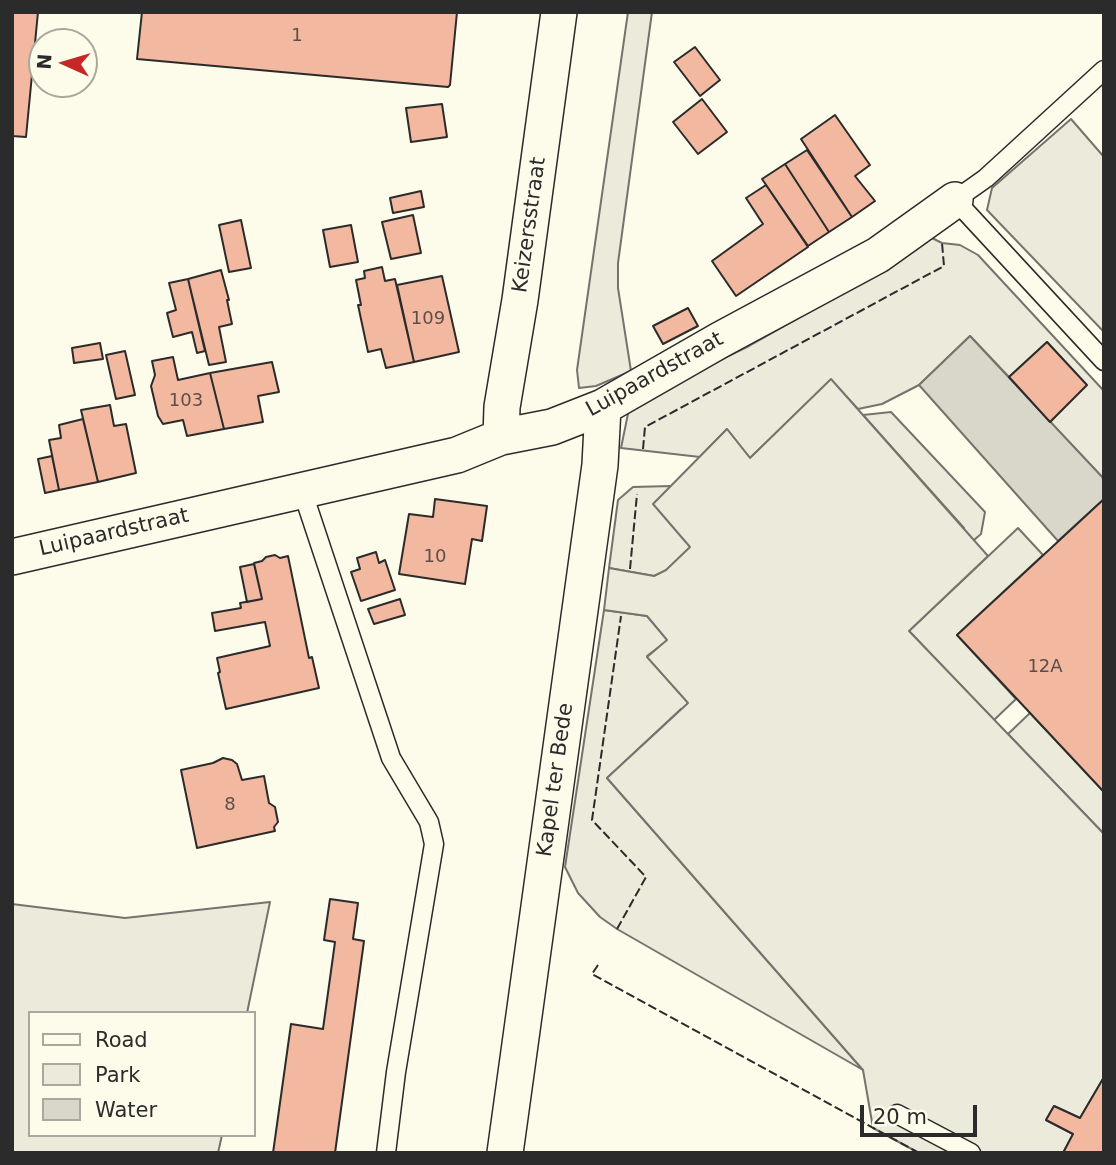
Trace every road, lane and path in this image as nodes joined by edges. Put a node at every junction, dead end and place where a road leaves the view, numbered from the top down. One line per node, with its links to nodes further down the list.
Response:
1 (559, 12): 6 (street, Keizersstraat)
2 (1104, 69): 3 (lane, Luipaardstraat)
3 (955, 200): 4 (lane); 5 (street, Luipaardstraat)
4 (1104, 362)
5 (603, 407): 6 (street, Luipaardstraat); 11 (street, Kapel ter Bede)
6 (502, 437): 7 (street, Luipaardstraat)
7 (302, 490): 8 (street, Luipaardstraat); 10 (lane)
8 (12, 557)
9 (897, 1114): 12 (lane)
10 (386, 1153)
11 (505, 1153)
12 (971, 1153)

